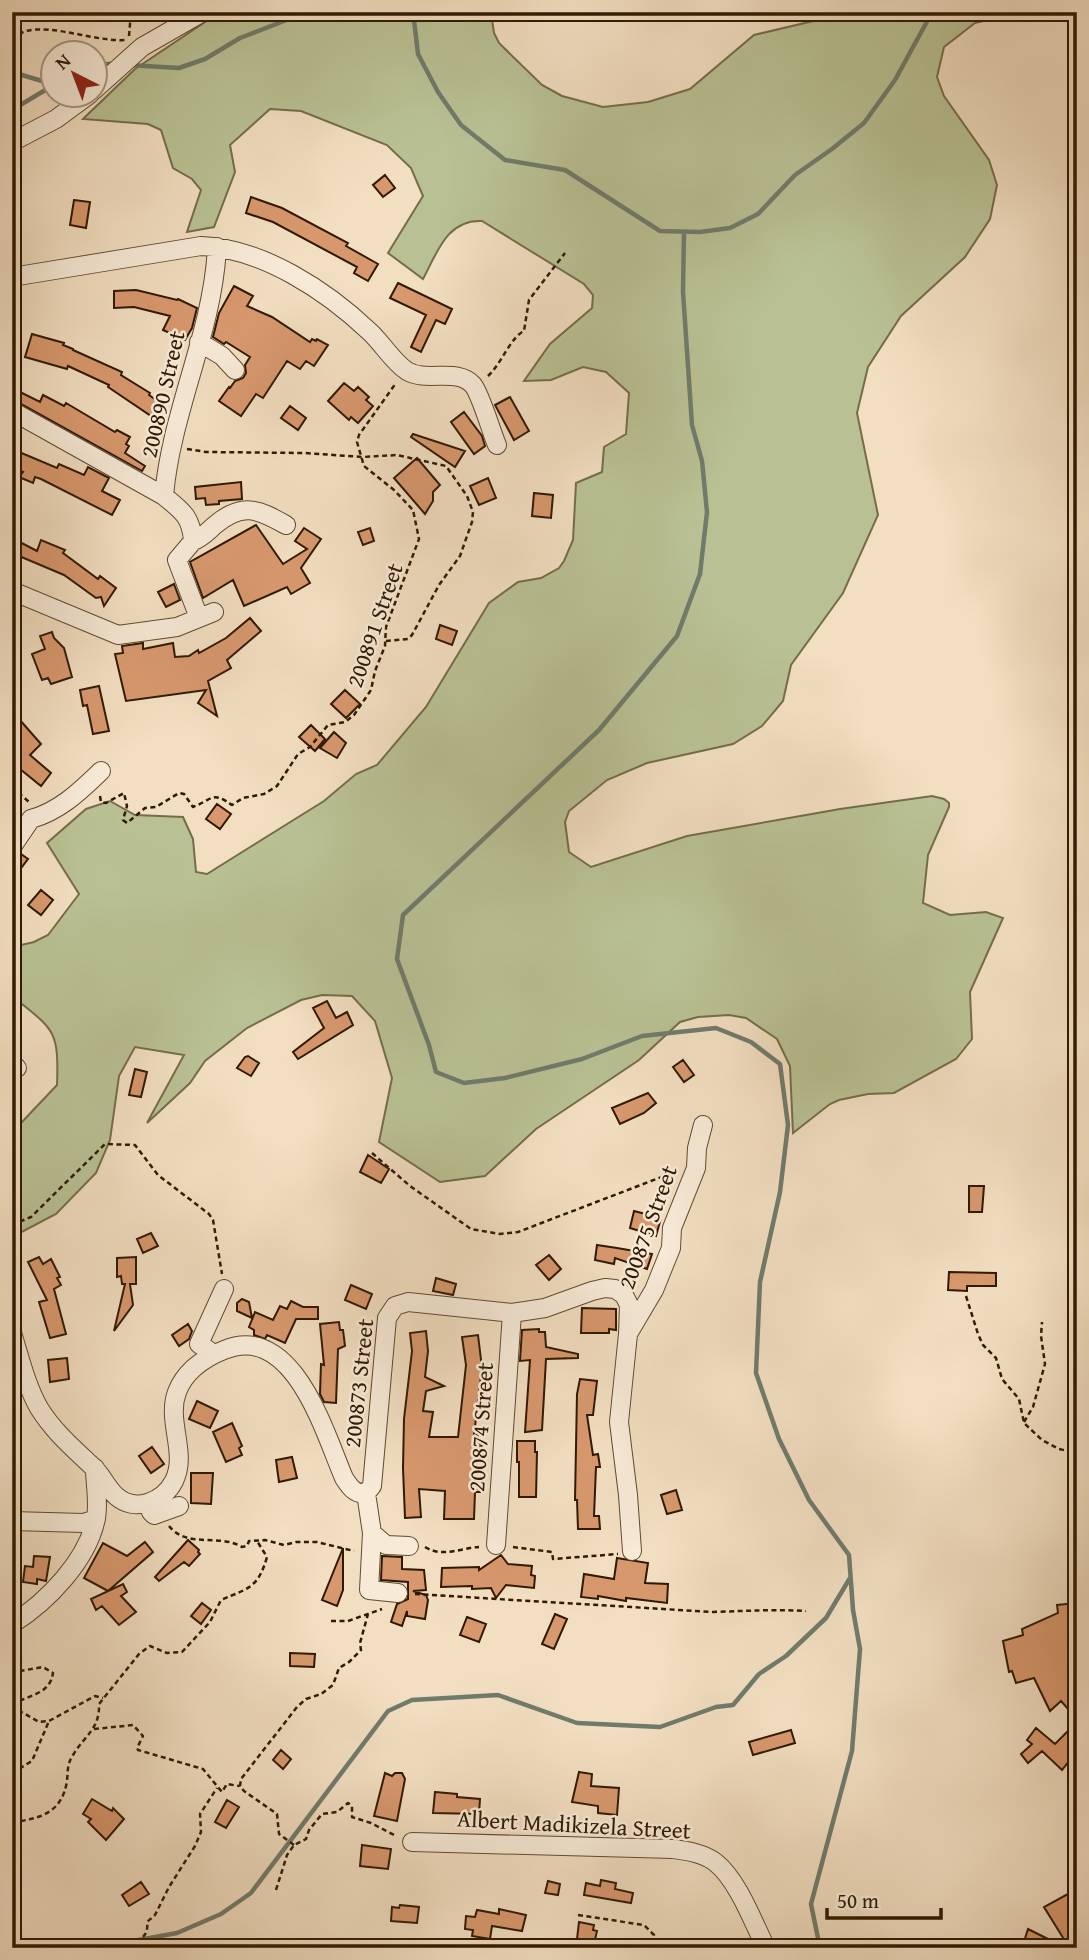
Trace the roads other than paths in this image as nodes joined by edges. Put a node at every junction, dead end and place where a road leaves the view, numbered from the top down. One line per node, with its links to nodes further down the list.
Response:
1 (203, 12): 2 (street)
2 (108, 79)
3 (71, 108): 4 (street)
4 (12, 142)
5 (217, 247): 6 (street); 7 (street, 200890 Street); 10 (street)
6 (12, 277)
7 (199, 342): 8 (street); 11 (street, 200890 Street)
8 (234, 370)
9 (12, 411): 11 (street)
10 (497, 445)
11 (164, 496): 13 (street)
12 (286, 525): 13 (street)
13 (193, 541): 14 (street)
14 (12, 591)
15 (101, 771): 16 (street)
16 (12, 847)
17 (703, 1125): 21 (street, 200875 Street)
18 (224, 1289): 22 (street)
19 (512, 1313): 21 (street, 200873 Street); 24 (street, 200873 Street); 30 (street, 200874 Street)
20 (12, 1333): 23 (street)
21 (628, 1334): 32 (street, 200875 Street)
22 (214, 1354): 24 (street); 26 (street)
23 (94, 1468): 26 (street); 27 (street)
24 (368, 1492): 29 (street)
25 (179, 1506): 26 (street)
26 (155, 1508)
27 (96, 1519): 28 (street); 34 (street)
28 (12, 1521)
29 (372, 1533): 31 (street); 33 (street)
30 (496, 1545)
31 (409, 1546)
32 (632, 1551)
33 (392, 1593)
34 (12, 1624)
35 (412, 1842): 36 (street, Albert Madikizela Street)
36 (766, 1948)

